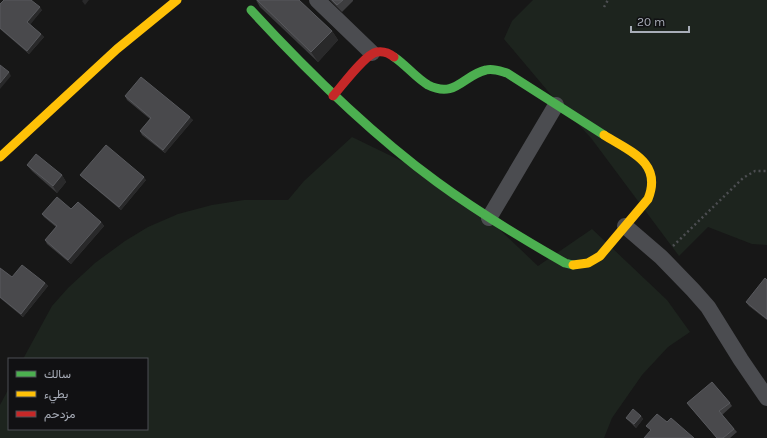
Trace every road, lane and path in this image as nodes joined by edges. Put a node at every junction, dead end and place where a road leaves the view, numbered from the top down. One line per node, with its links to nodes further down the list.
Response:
1 (177, 0): 9 (street)
2 (317, 0): 6 (street)
3 (608, 0): 4 (path)
4 (604, 7)
5 (251, 10): 7 (street)
6 (372, 53): 7 (street); 8 (street)
7 (333, 96): 11 (street)
8 (556, 105): 11 (street); 12 (street)
9 (0, 157)
10 (767, 171): 13 (path)
11 (489, 218): 12 (street)
12 (625, 226): 13 (street)
13 (661, 258): 14 (street)
14 (767, 398)

